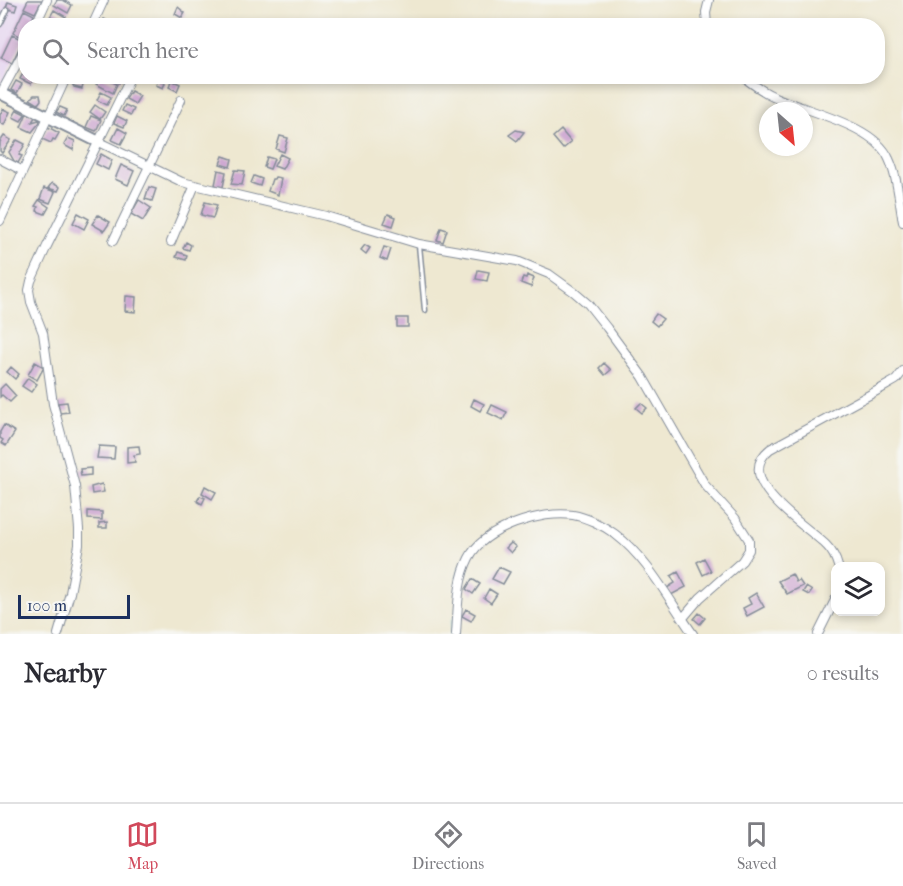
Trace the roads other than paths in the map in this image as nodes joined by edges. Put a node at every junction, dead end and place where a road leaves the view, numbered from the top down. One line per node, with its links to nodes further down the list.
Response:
1 (47, 0): 5 (street)
2 (104, 0): 6 (street)
3 (709, 0): 7 (street)
4 (7, 10): 8 (lane)
5 (39, 18)
6 (96, 18)
7 (706, 18)
8 (0, 24)
9 (18, 62): 13 (street)
10 (63, 84): 15 (street)
11 (127, 84): 16 (street)
12 (754, 84): 22 (street)
13 (1, 93): 15 (street)
14 (181, 100): 18 (street)
15 (48, 117): 16 (street); 19 (street)
16 (99, 142): 18 (street); 31 (street)
17 (0, 159): 19 (street)
18 (148, 166): 20 (street); 23 (street)
19 (23, 171): 21 (street)
20 (195, 185): 24 (street); 25 (street)
21 (0, 221)
22 (903, 222)
23 (113, 241)
24 (171, 242)
25 (419, 244): 26 (lane); 30 (street)
26 (425, 310)
27 (903, 371): 28 (street)
28 (837, 562)
29 (831, 608): 34 (street)
30 (682, 618): 32 (street); 33 (street)
31 (58, 634)
32 (456, 634)
33 (693, 634)
34 (818, 634)

